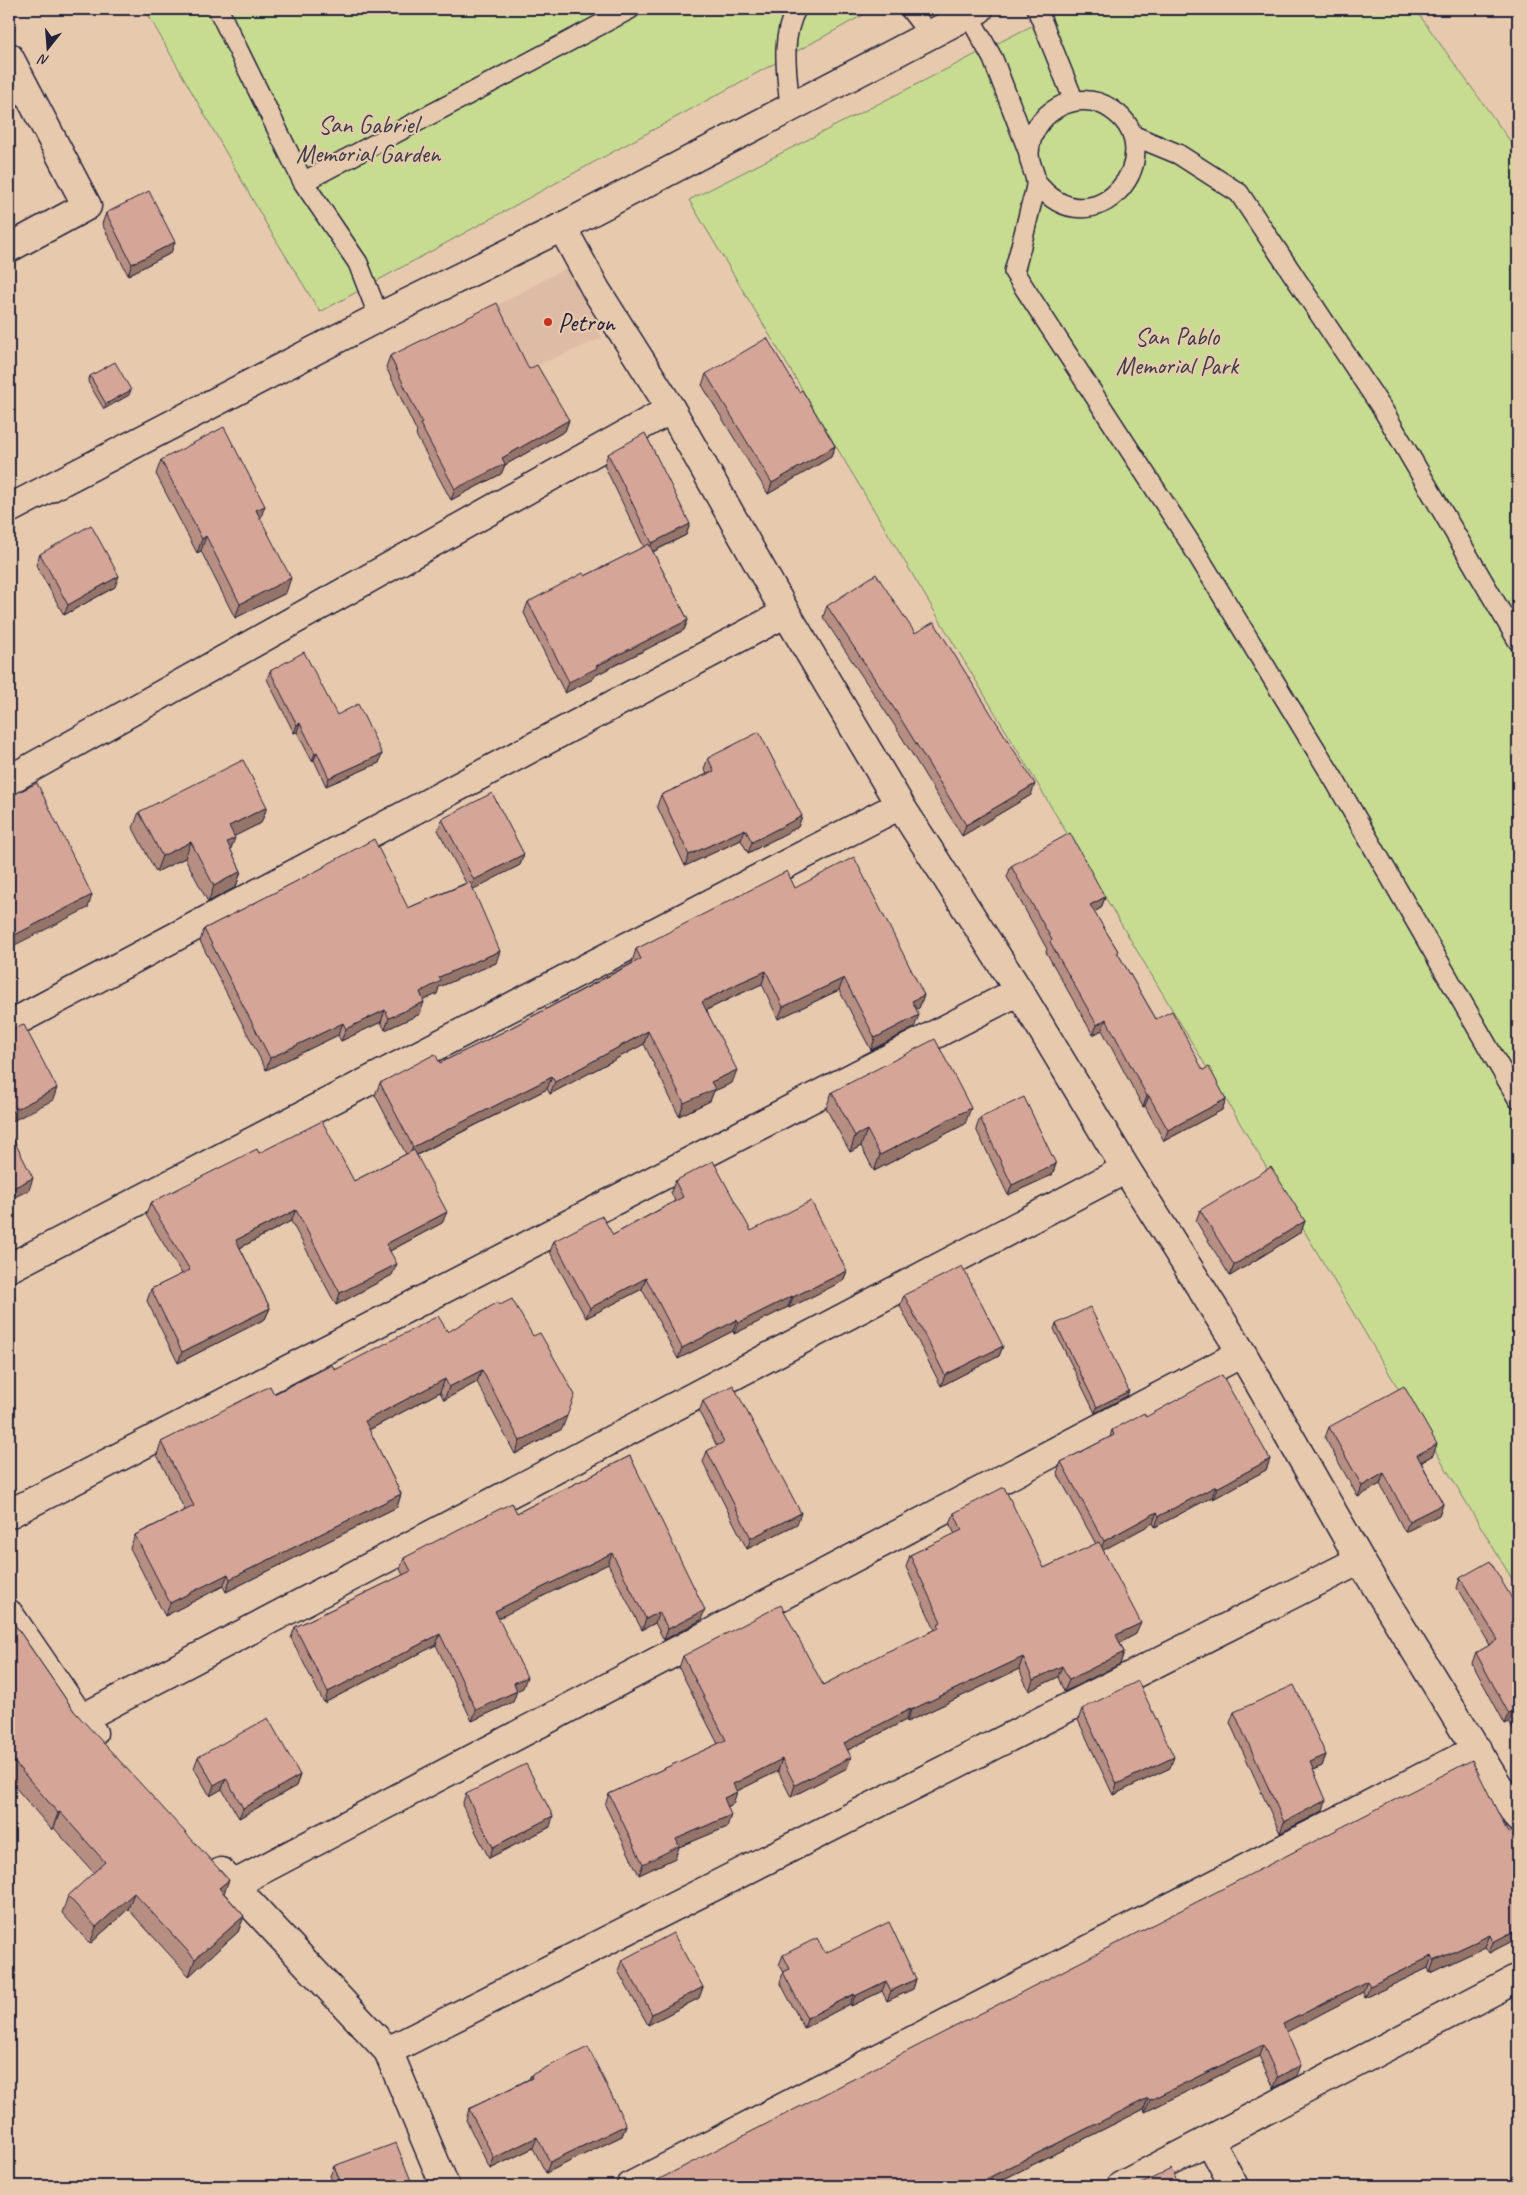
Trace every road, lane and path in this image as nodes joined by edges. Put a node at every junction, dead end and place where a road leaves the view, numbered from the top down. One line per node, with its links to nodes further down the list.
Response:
1 (218, 9): 13 (lane)
2 (630, 9): 13 (lane)
3 (796, 9): 10 (lane)
4 (910, 9): 7 (lane)
5 (1037, 9): 9 (lane)
6 (973, 11): 7 (street); 12 (lane)
7 (929, 34): 10 (street)
8 (9, 58): 16 (street)
9 (1074, 100): 11 (lane); 12 (lane)
10 (790, 107): 15 (street)
11 (1132, 135): 14 (lane); 21 (lane)
12 (1029, 153): 14 (lane)
13 (303, 182): 17 (lane)
14 (1036, 182): 26 (lane)
15 (562, 227): 17 (street); 18 (street)
16 (9, 248)
17 (379, 317): 19 (street)
18 (671, 409): 20 (street); 22 (street)
19 (9, 509)
20 (786, 613): 23 (street); 25 (street)
21 (1518, 641)
22 (9, 780)
23 (900, 805): 24 (street); 28 (street)
24 (1019, 992): 27 (street); 30 (street)
25 (9, 1025)
26 (1518, 1099)
27 (1126, 1169): 29 (street); 33 (street)
28 (9, 1268)
29 (1242, 1353): 31 (street); 38 (street)
30 (9, 1514)
31 (1360, 1560): 35 (street); 40 (street)
32 (9, 1614): 33 (street)
33 (80, 1719): 34 (street)
34 (107, 1748)
35 (1477, 1749): 36 (street); 43 (street)
36 (1518, 1818)
37 (206, 1856): 38 (street)
38 (233, 1885): 40 (street)
39 (1518, 1978): 41 (street)
40 (388, 2051): 42 (street)
41 (1210, 2141): 44 (street); 45 (street)
42 (445, 2186)
43 (631, 2186)
44 (1121, 2186)
45 (1234, 2186)

